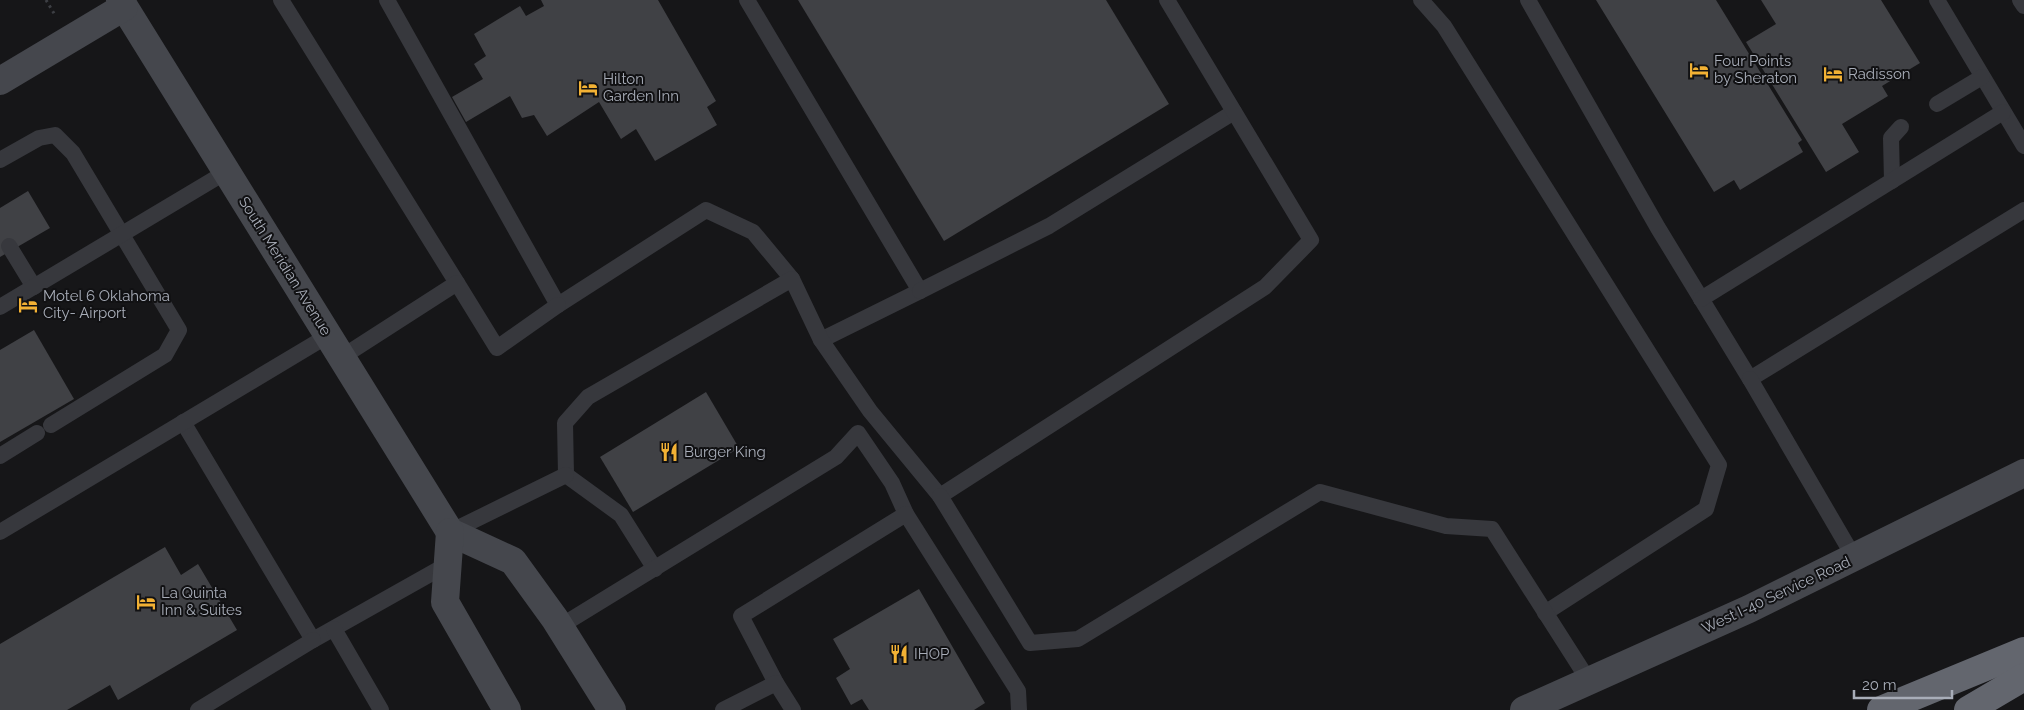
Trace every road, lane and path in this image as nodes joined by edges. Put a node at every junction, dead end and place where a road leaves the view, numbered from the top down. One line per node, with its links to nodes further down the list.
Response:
1 (282, 0): 25 (lane)
2 (387, 0): 29 (lane)
3 (747, 0): 27 (lane)
4 (1167, 0): 14 (lane)
5 (1421, 0): 47 (lane)
6 (1528, 0): 28 (lane)
7 (1937, 0): 11 (lane)
8 (2020, 0): 10 (lane)
9 (122, 3): 12 (main road); 19 (main road, South Meridian Avenue)
10 (2024, 6)
11 (1982, 76): 13 (lane); 15 (lane)
12 (0, 81)
13 (1938, 104)
14 (1234, 112): 27 (lane); 40 (lane)
15 (2004, 112): 17 (lane); 20 (lane)
16 (1901, 127): 20 (lane)
17 (2024, 146)
18 (0, 160): 22 (lane)
19 (226, 172): 22 (lane); 32 (main road, South Meridian Avenue)
20 (1892, 181): 28 (lane)
21 (2024, 210): 33 (lane)
22 (123, 235): 26 (lane); 37 (lane)
23 (9, 246): 26 (lane)
24 (792, 279): 29 (lane); 31 (lane); 39 (lane)
25 (457, 283): 29 (lane); 32 (lane)
26 (34, 287): 30 (lane)
27 (920, 291): 31 (lane)
28 (1702, 299): 33 (lane)
29 (558, 305)
30 (0, 307)
31 (821, 340): 34 (lane)
32 (335, 346): 35 (lane); 43 (main road, South Meridian Avenue)
33 (1750, 379): 44 (lane)
34 (870, 411): 36 (lane); 40 (lane)
35 (183, 422): 42 (lane); 50 (lane)
36 (858, 434): 41 (lane); 46 (lane)
37 (0, 456)
38 (2024, 473): 44 (main road, West I-40 Service Road)
39 (566, 474): 43 (lane); 46 (lane)
40 (940, 496): 47 (lane)
41 (906, 514): 54 (lane); 61 (lane)
42 (0, 532)
43 (450, 532): 45 (main road); 48 (main road)
44 (1855, 559): 53 (main road, West I-40 Service Road)
45 (448, 564): 49 (lane); 57 (main road)
46 (655, 569): 48 (lane)
47 (1545, 613): 53 (lane)
48 (560, 627): 58 (main road)
49 (334, 628): 50 (lane); 56 (lane)
50 (313, 640): 55 (lane)
51 (2024, 651): 63 (highway)
52 (2024, 677): 64 (highway)
53 (1589, 681): 62 (main road, West I-40 Service Road)
54 (776, 683): 59 (lane); 60 (lane)
55 (198, 710)
56 (381, 710)
57 (507, 710)
58 (612, 710)
59 (723, 710)
60 (793, 710)
61 (1020, 710)
62 (1524, 710)
63 (1881, 710)
64 (1968, 710)

